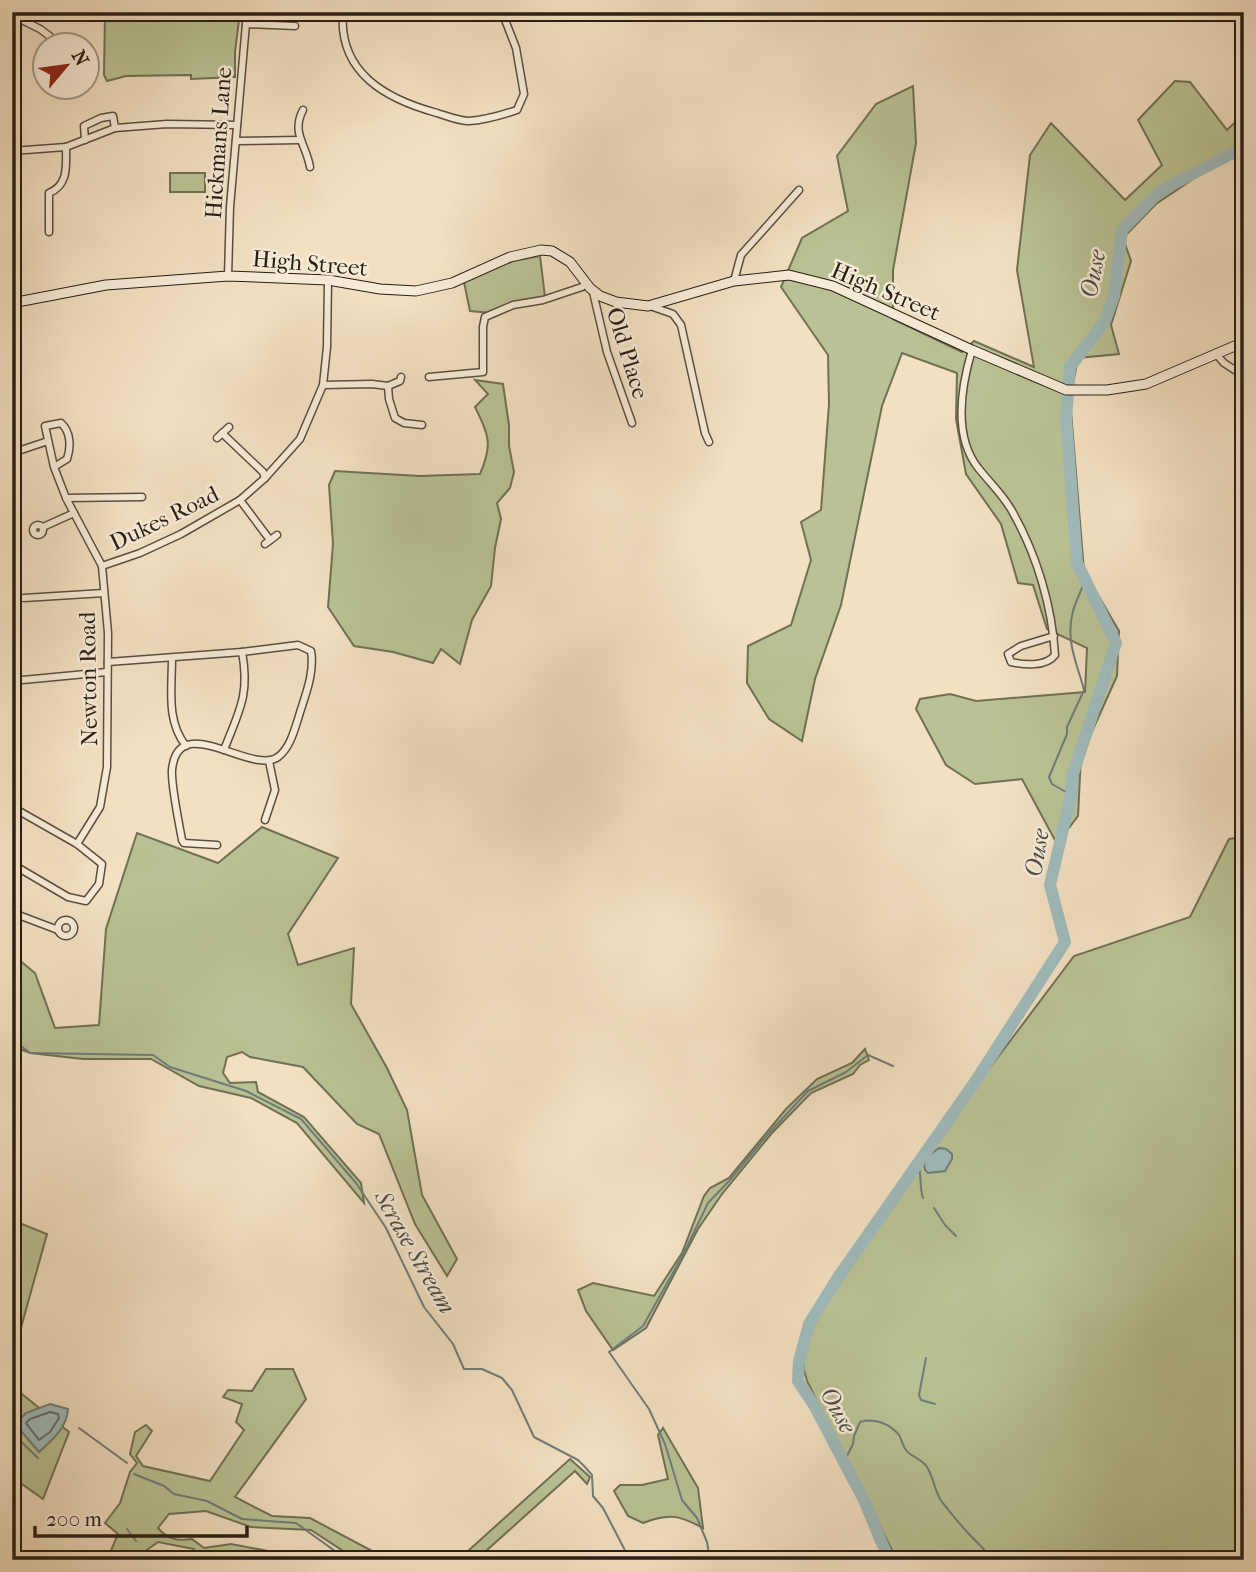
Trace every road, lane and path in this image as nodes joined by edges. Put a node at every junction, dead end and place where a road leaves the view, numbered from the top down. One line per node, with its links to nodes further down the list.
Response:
1 (247, 12): 5 (street, Hickmans Lane)
2 (343, 12): 3 (street)
3 (502, 12)
4 (20, 16): 6 (street); 8 (street)
5 (246, 24): 7 (street); 10 (street, Hickmans Lane)
6 (12, 25)
7 (295, 26)
8 (44, 32)
9 (303, 110): 13 (street)
10 (237, 125): 11 (street); 14 (street, Hickmans Lane)
11 (115, 128): 12 (street); 12 (street)
12 (85, 140): 15 (street)
13 (300, 140): 14 (street); 17 (street)
14 (236, 141): 20 (street, Hickmans Lane)
15 (66, 146): 16 (street); 19 (street)
16 (12, 151)
17 (310, 167)
18 (799, 190): 22 (street)
19 (50, 232)
20 (228, 276): 21 (main road, High Street); 25 (main road, High Street)
21 (328, 280): 23 (main road, High Street); 33 (street, Dukes Road)
22 (734, 281): 26 (main road, High Street); 28 (main road, High Street)
23 (586, 283): 24 (main road, High Street); 32 (street)
24 (593, 292): 26 (main road, High Street); 35 (street, Old Place)
25 (12, 303)
26 (648, 306): 39 (street)
27 (1244, 342): 29 (main road, High Street)
28 (972, 350): 29 (main road, High Street); 52 (street)
29 (1216, 354): 30 (street)
30 (1244, 376)
31 (401, 377): 34 (street)
32 (429, 377)
33 (323, 385): 34 (street); 42 (street, Dukes Road)
34 (388, 386): 36 (street)
35 (632, 423)
36 (422, 425)
37 (229, 427): 42 (street)
38 (48, 441): 40 (street); 41 (street, Newton Road); 41 (street)
39 (709, 442)
40 (12, 453)
41 (54, 467): 44 (street, Newton Road)
42 (264, 475): 45 (street, Dukes Road)
43 (142, 497): 44 (street)
44 (66, 498): 46 (street, Newton Road)
45 (240, 500): 48 (street, Dukes Road); 49 (street, Dukes Road)
46 (74, 513): 47 (street); 49 (street, Newton Road)
47 (43, 527)
48 (277, 535)
49 (102, 566): 50 (street, Newton Road)
50 (104, 593): 51 (street); 55 (street, Newton Road)
51 (24, 598)
52 (1054, 636): 52 (street)
53 (242, 652): 54 (street); 59 (street); 60 (street)
54 (172, 658): 55 (street); 58 (street)
55 (108, 662): 56 (street, Newton Road)
56 (107, 671): 57 (street); 63 (street, Newton Road)
57 (12, 681)
58 (186, 746): 59 (street); 64 (street)
59 (223, 750): 60 (street)
60 (269, 761): 62 (street)
61 (12, 807): 63 (street)
62 (265, 820)
63 (77, 844): 65 (street)
64 (217, 845)
65 (17, 867)
66 (12, 910): 67 (street)
67 (58, 930)

